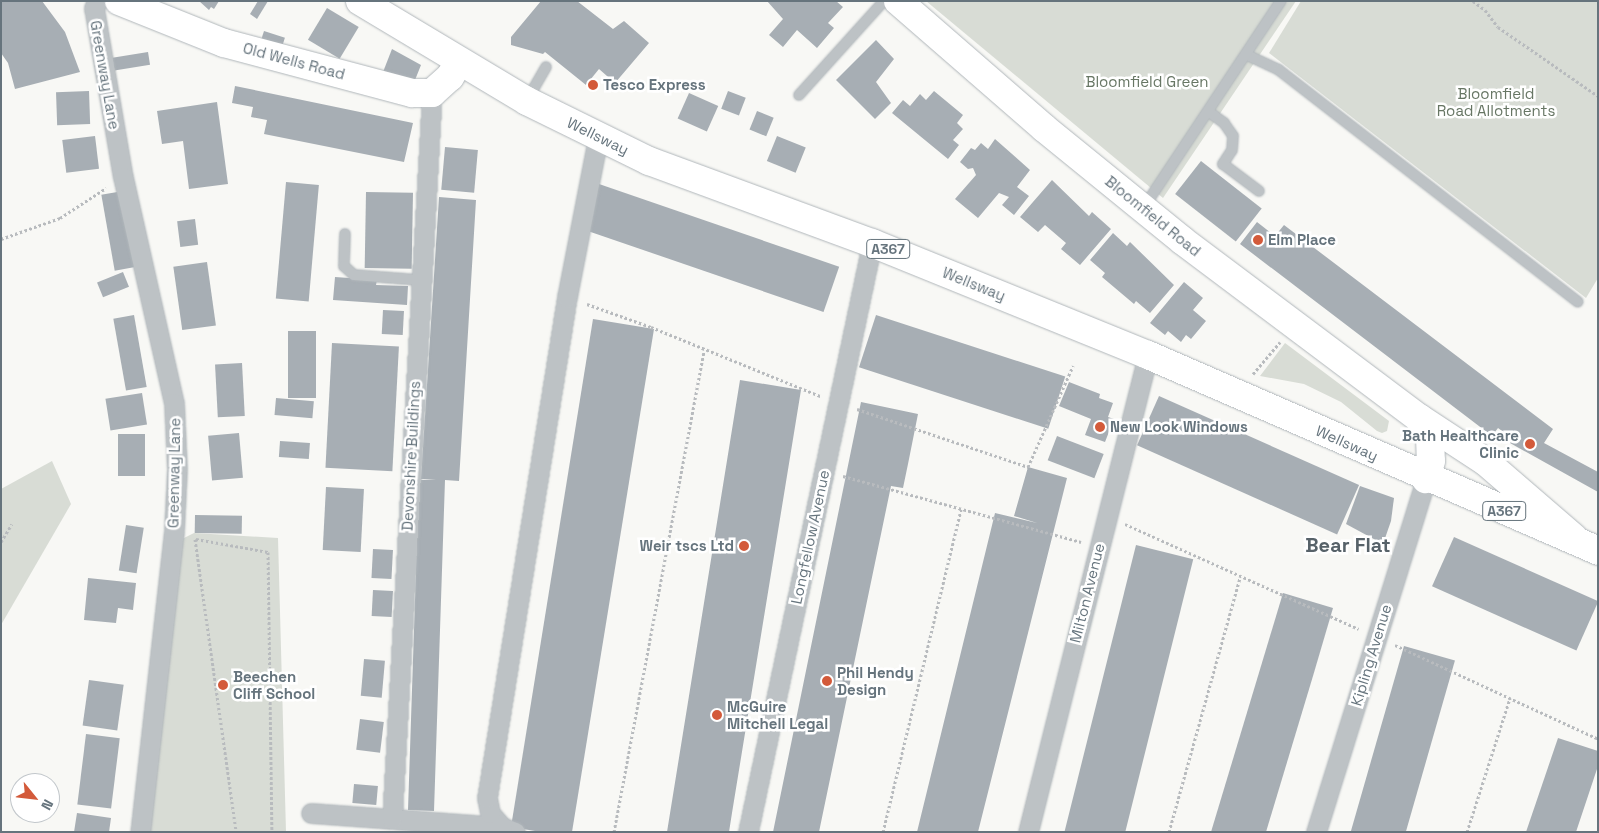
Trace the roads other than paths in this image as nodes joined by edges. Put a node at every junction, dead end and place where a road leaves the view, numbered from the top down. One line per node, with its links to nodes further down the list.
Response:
1 (97, 1): 29 (street, Greenway Lane)
2 (119, 1): 10 (main road, Old Wells Road)
3 (360, 1): 8 (main road, Wellsway / A367)
4 (884, 1): 11 (lane)
5 (898, 1): 16 (main road, Bloomfield Road)
6 (1281, 1): 7 (lane)
7 (1247, 55): 13 (lane); 20 (lane)
8 (460, 62): 10 (main road); 12 (main road, Wellsway / A367)
9 (546, 67): 12 (lane)
10 (432, 93): 19 (street, Devonshire Buildings)
11 (799, 95)
12 (527, 101): 14 (main road, Wellsway / A367)
13 (1208, 112): 15 (lane); 16 (lane)
14 (598, 137): 18 (main road, Wellsway / A367); 28 (street)
15 (1259, 191)
16 (1144, 207): 22 (main road, Bloomfield Road)
17 (345, 234): 19 (lane)
18 (872, 243): 21 (main road, Wellsway / A367); 30 (street, Longfellow Avenue)
19 (420, 280): 26 (street, Devonshire Buildings)
20 (1578, 302)
21 (1148, 354): 23 (main road, Wellsway / A367); 31 (street, Milton Avenue)
22 (1419, 418): 23 (main road, Bloomfield Road); 24 (main road, Bloomfield Road)
23 (1426, 479): 24 (main road, Wellsway / A367); 32 (street, Kipling Avenue)
24 (1589, 548)
25 (311, 813): 27 (street)
26 (392, 819): 27 (street); 28 (street)
27 (372, 826)
28 (508, 829)
29 (140, 832)
30 (748, 832)
31 (1028, 832)
32 (1316, 832)

